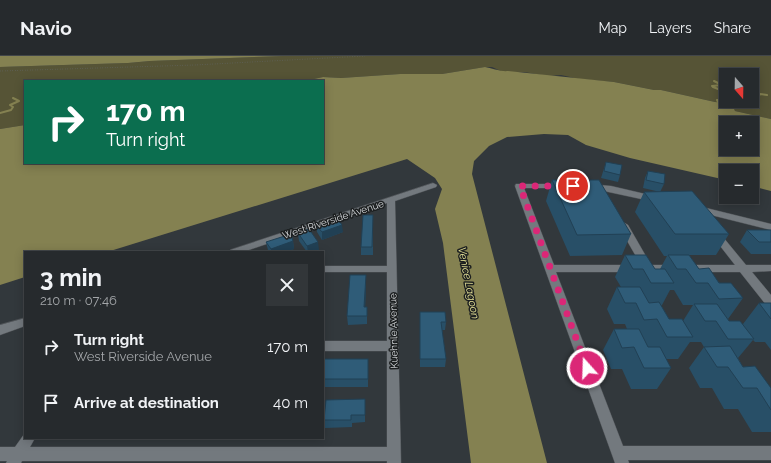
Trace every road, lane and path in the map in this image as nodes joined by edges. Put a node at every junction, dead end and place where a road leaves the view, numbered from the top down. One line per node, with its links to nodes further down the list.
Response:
1 (365, 56): 2 (path)
2 (0, 71)
3 (433, 185): 5 (street, West Riverside Avenue)
4 (601, 187): 6 (street); 7 (street); 16 (street)
5 (391, 199): 10 (street, West Riverside Avenue); 15 (street, Kuehnle Avenue)
6 (609, 200)
7 (665, 202)
8 (616, 214): 11 (street)
9 (771, 227): 12 (street)
10 (236, 251)
11 (648, 268): 12 (street); 16 (street)
12 (743, 268): 13 (street); 17 (street)
13 (771, 268)
14 (324, 269): 15 (street)
15 (392, 269): 21 (street, Kuehnle Avenue)
16 (550, 269): 27 (street)
17 (771, 303)
18 (24, 322): 19 (street)
19 (0, 330)
20 (324, 346): 21 (street)
21 (393, 346): 26 (street, Kuehnle Avenue)
22 (27, 439): 25 (street)
23 (771, 453): 27 (street)
24 (0, 454): 25 (street)
25 (16, 458): 26 (street)
26 (394, 458)
27 (620, 458)

